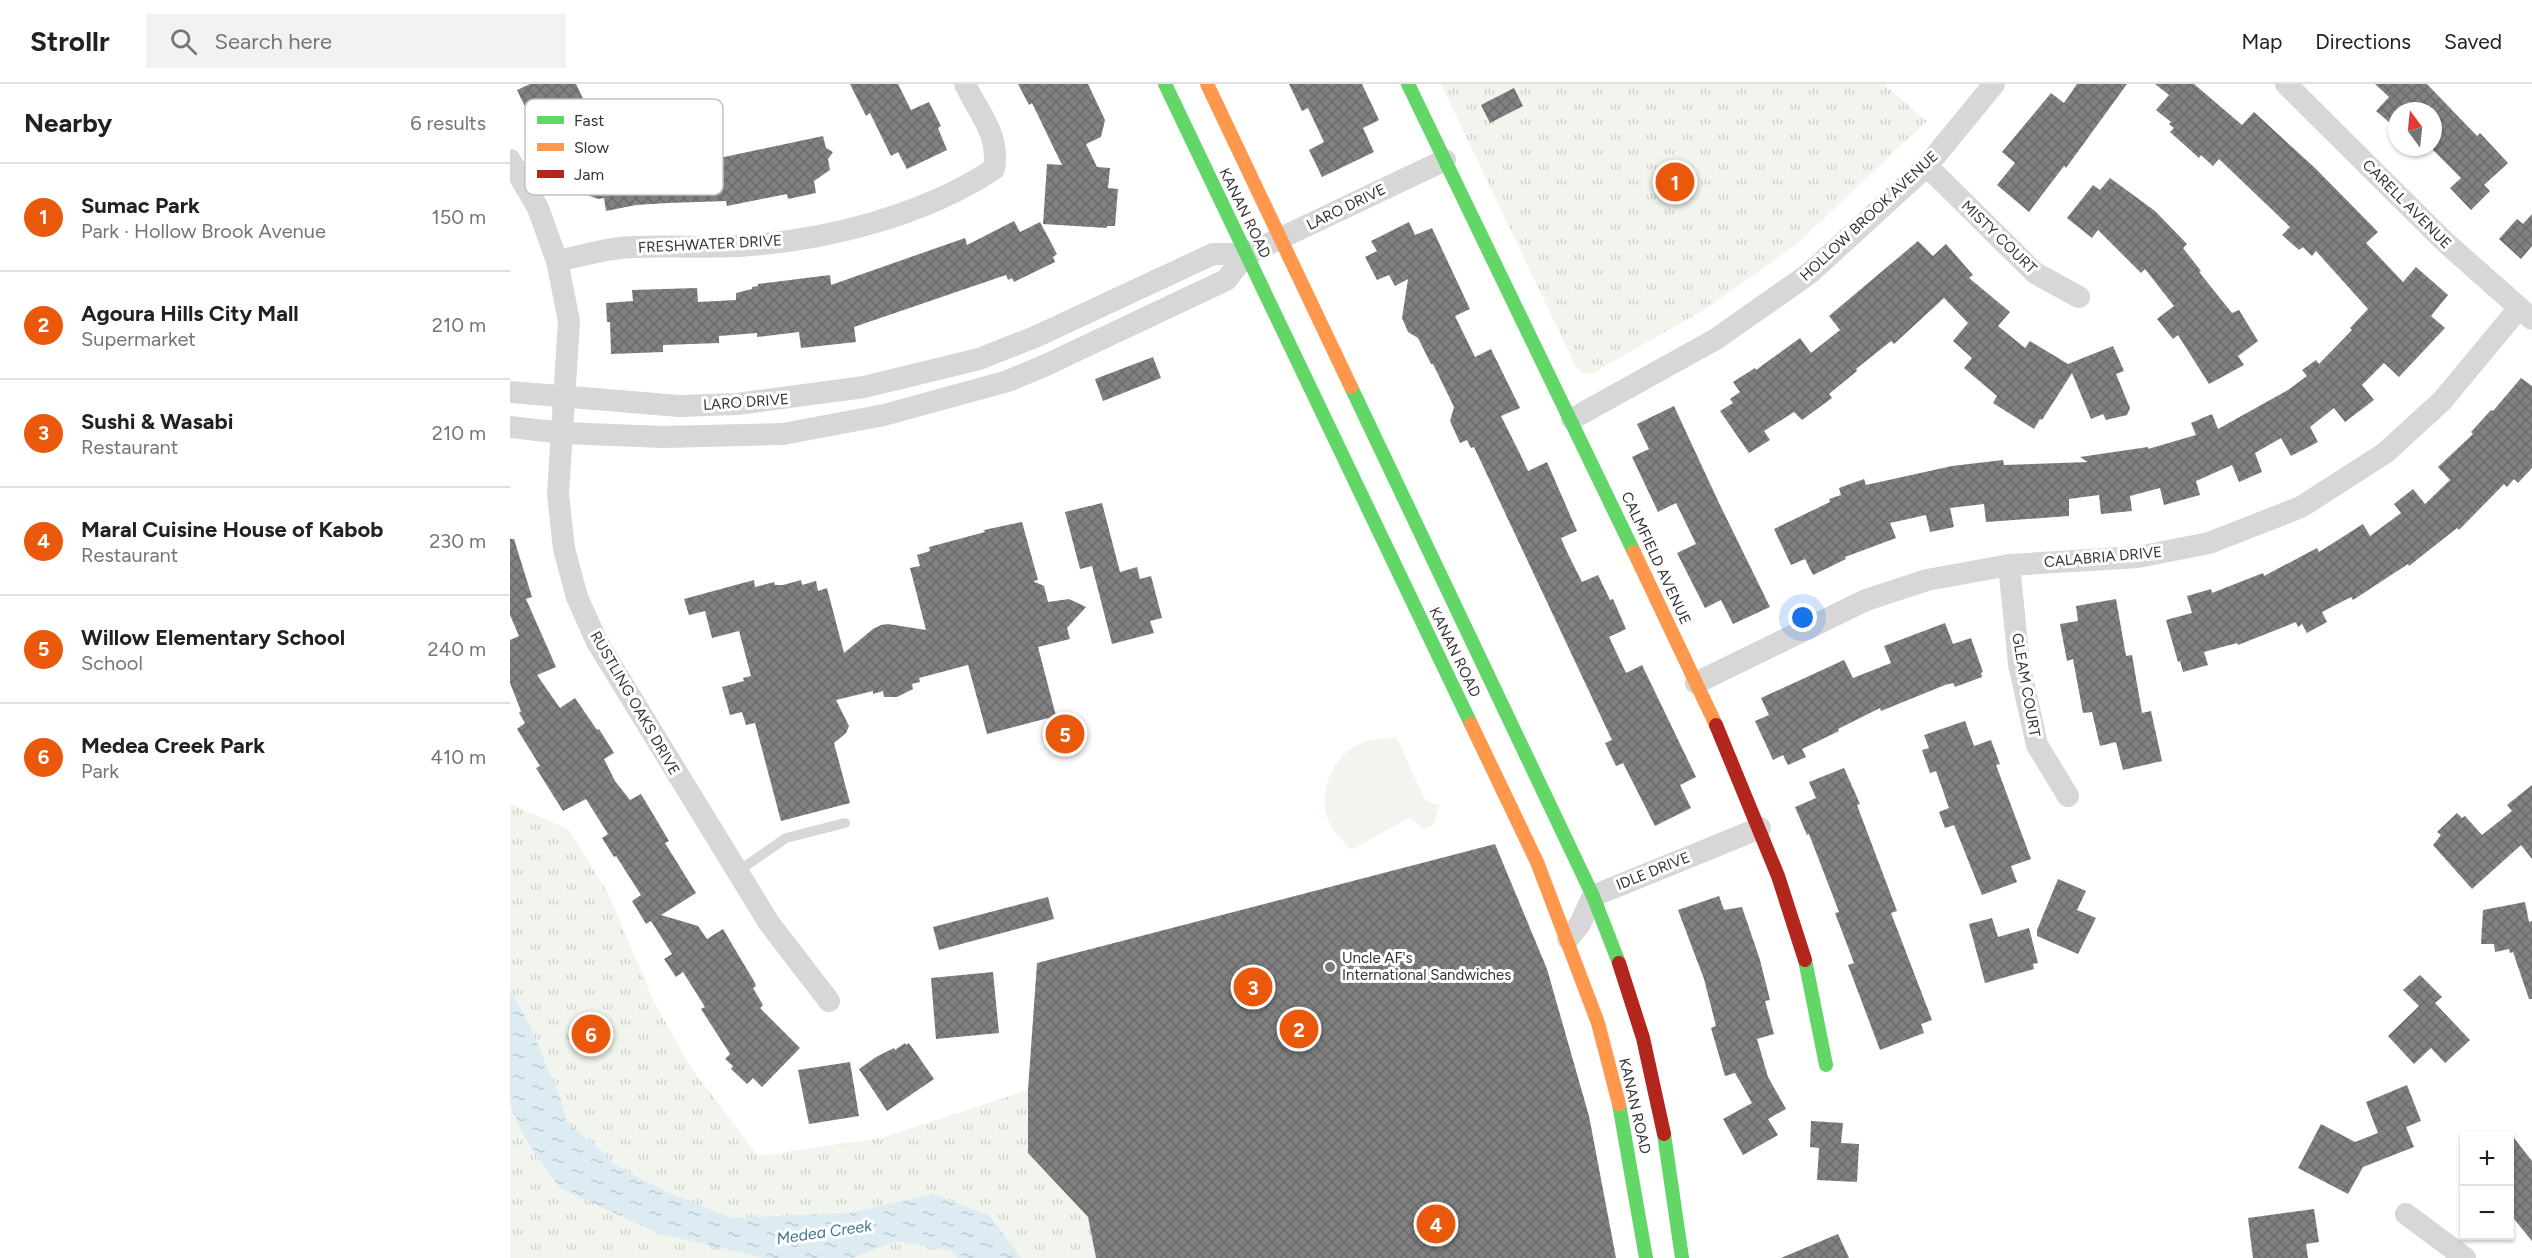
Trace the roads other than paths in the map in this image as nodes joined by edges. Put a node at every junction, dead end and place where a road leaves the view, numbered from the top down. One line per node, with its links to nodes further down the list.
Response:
1 (965, 84): 14 (street, FRESHWATER DRIVE)
2 (1165, 84): 13 (main road, KANAN ROAD)
3 (1207, 84): 12 (main road, KANAN ROAD)
4 (1408, 84): 8 (main road, CALMFIELD AVENUE)
5 (1994, 84): 9 (street, HOLLOW BROOK AVENUE)
6 (2286, 84): 16 (street, CARELL AVENUE)
7 (510, 160): 10 (street, RUSTLING OAKS DRIVE)
8 (1445, 160): 12 (street, LARO DRIVE); 20 (main road, CALMFIELD AVENUE)
9 (1927, 166): 15 (street, MISTY COURT); 20 (street, HOLLOW BROOK AVENUE)
10 (525, 186)
11 (530, 195): 14 (street, RUSTLING OAKS DRIVE)
12 (1281, 238): 13 (street, LARO DRIVE); 30 (main road, KANAN ROAD)
13 (1246, 254): 17 (street, LARO DRIVE); 21 (street, LARO DRIVE); 31 (main road, KANAN ROAD)
14 (557, 261): 19 (street, RUSTLING OAKS DRIVE)
15 (2079, 297)
16 (2525, 314): 24 (street, CALABRIA DRIVE)
17 (979, 359): 19 (street, LARO DRIVE); 21 (street, LARO DRIVE)
18 (510, 392): 19 (street, LARO DRIVE)
19 (565, 397): 23 (street, RUSTLING OAKS DRIVE)
20 (1572, 419): 25 (main road, CALMFIELD AVENUE)
21 (828, 426): 23 (street, LARO DRIVE)
22 (510, 427): 23 (street, LARO DRIVE)
23 (563, 433): 29 (street, RUSTLING OAKS DRIVE)
24 (2009, 565): 25 (street, CALABRIA DRIVE); 26 (street, GLEAM COURT)
25 (1696, 683): 28 (main road, CALMFIELD AVENUE)
26 (2068, 795)
27 (845, 823): 29 (lane)
28 (1760, 828): 30 (street, IDLE DRIVE); 33 (main road, CALMFIELD AVENUE)
29 (737, 872): 32 (street, RUSTLING OAKS DRIVE)
30 (1593, 896): 31 (street); 36 (main road, KANAN ROAD)
31 (1568, 939): 35 (main road, KANAN ROAD)
32 (829, 1000)
33 (1826, 1065)
34 (2406, 1214): 37 (street)
35 (1646, 1258)
36 (1682, 1258)
37 (2465, 1258)

